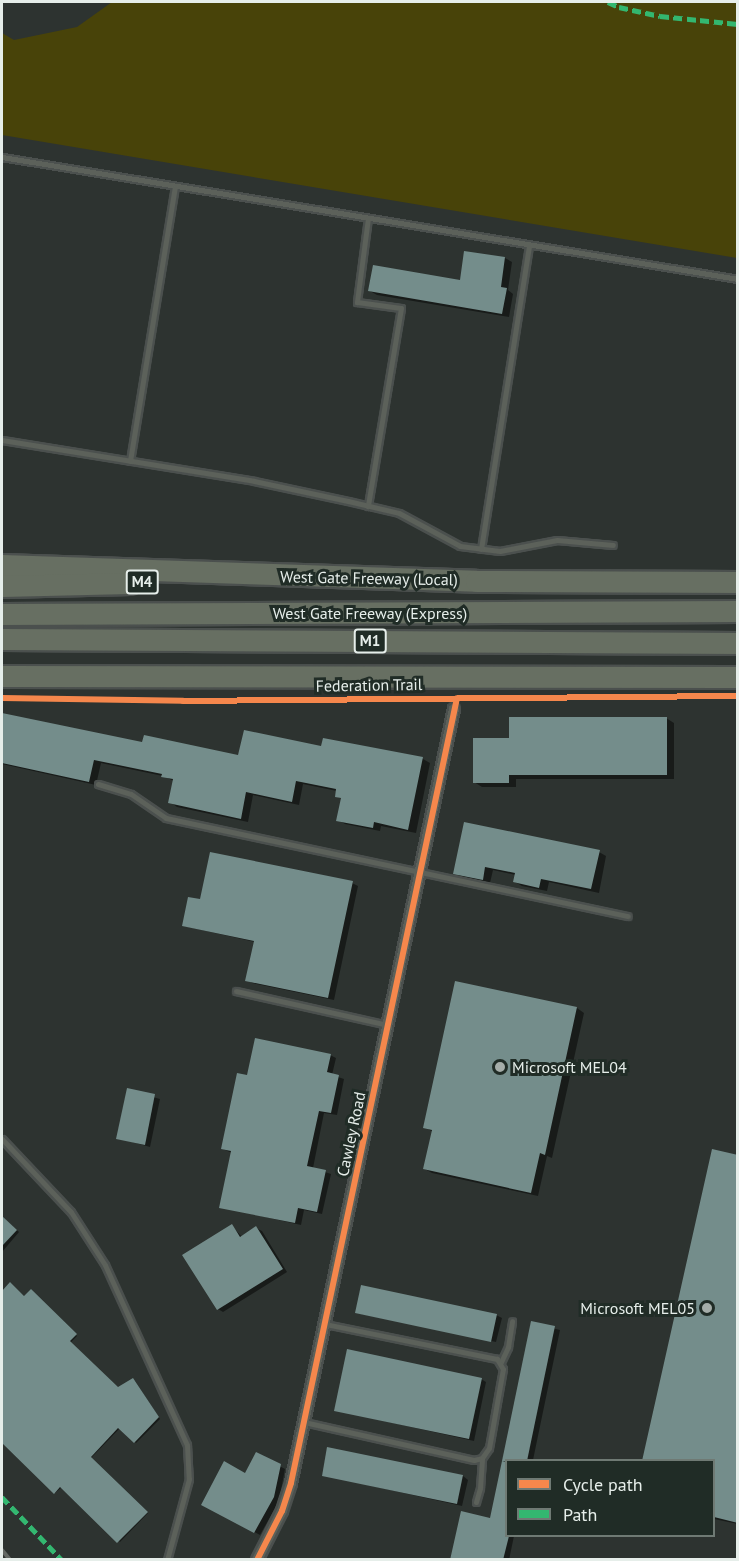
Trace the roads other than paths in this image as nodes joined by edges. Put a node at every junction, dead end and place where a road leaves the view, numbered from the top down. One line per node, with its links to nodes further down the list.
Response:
1 (2, 158): 2 (lane)
2 (174, 187): 3 (lane); 7 (lane)
3 (368, 218): 4 (lane); 8 (lane)
4 (529, 245): 5 (lane); 10 (lane)
5 (738, 279)
6 (2, 440): 7 (lane)
7 (129, 461): 8 (lane)
8 (368, 506): 10 (lane)
9 (613, 545): 10 (lane)
10 (481, 549)
11 (2, 565): 12 (highway, West Gate Freeway (Local))
12 (282, 576): 13 (highway, West Gate Freeway (Local)); 14 (highway, M4)
13 (738, 582)
14 (2, 586)
15 (738, 611): 16 (highway, West Gate Freeway (Express) / M1)
16 (2, 614)
17 (2, 639): 18 (highway, West Gate Freeway (Express) / M1)
18 (738, 643)
19 (2, 676): 20 (highway)
20 (738, 677)
21 (454, 709): 23 (street, Cawley Road)
22 (98, 784): 23 (lane)
23 (420, 872): 24 (lane); 26 (street, Cawley Road)
24 (628, 916)
25 (236, 991): 26 (lane)
26 (388, 1025): 29 (street, Cawley Road)
27 (2, 1139): 34 (lane)
28 (512, 1321): 30 (lane)
29 (325, 1324): 30 (lane); 31 (street, Cawley Road)
30 (501, 1362): 32 (lane)
31 (304, 1422): 32 (lane); 35 (street, Cawley Road)
32 (482, 1458): 33 (lane)
33 (476, 1502)
34 (167, 1560)
35 (257, 1560)

